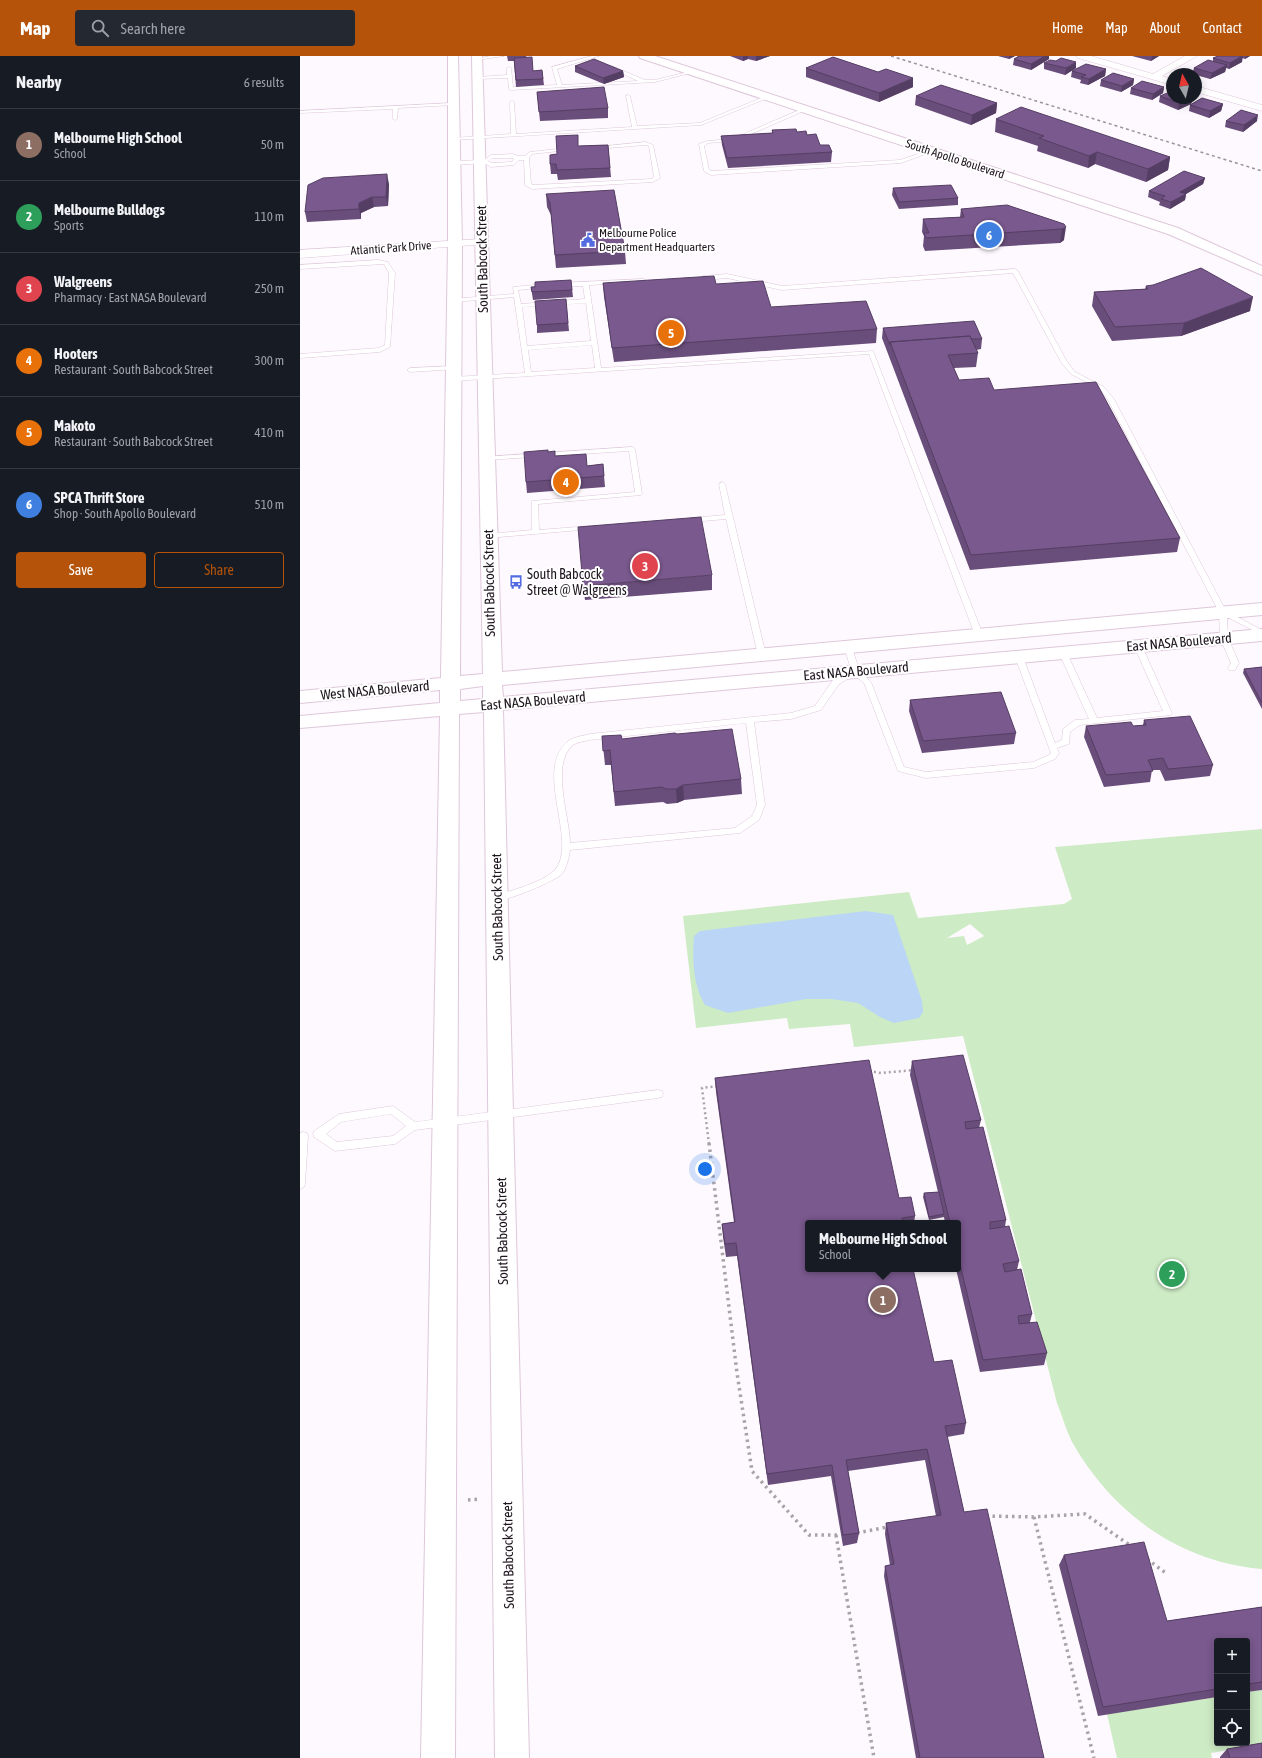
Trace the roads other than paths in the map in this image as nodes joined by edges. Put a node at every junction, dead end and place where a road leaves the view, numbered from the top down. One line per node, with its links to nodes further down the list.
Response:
1 (452, 56): 22 (main road, South Babcock Street)
2 (502, 56): 6 (lane)
3 (644, 56): 11 (main road, South Apollo Boulevard)
4 (1081, 56): 13 (street)
5 (1192, 56): 13 (street)
6 (477, 57): 14 (main road, South Babcock Street)
7 (589, 57): 8 (lane); 17 (lane)
8 (598, 58)
9 (606, 64): 16 (lane)
10 (509, 68): 12 (lane)
11 (692, 72): 16 (lane); 20 (main road, South Apollo Boulevard)
12 (510, 76): 14 (lane); 17 (lane)
13 (1154, 77): 15 (street)
14 (478, 78): 30 (main road, South Babcock Street)
15 (1166, 80)
16 (646, 82): 17 (lane)
17 (560, 86)
18 (1202, 91): 24 (street)
19 (628, 96): 28 (lane)
20 (768, 97): 25 (main road, South Apollo Boulevard); 28 (lane)
21 (512, 102): 29 (lane)
22 (452, 104): 23 (lane); 31 (main road, South Babcock Street)
23 (396, 107): 26 (lane); 27 (lane)
24 (1262, 108)
25 (804, 109): 34 (main road, South Apollo Boulevard); 34 (lane)
26 (300, 112)
27 (395, 119)
28 (635, 128): 29 (lane)
29 (514, 135): 30 (lane)
30 (479, 138): 31 (lane); 36 (main road, South Babcock Street)
31 (453, 139): 37 (main road, South Babcock Street)
32 (592, 148): 35 (lane)
33 (557, 150): 35 (lane)
34 (932, 151): 42 (main road, South Apollo Boulevard)
35 (526, 158): 36 (lane)
36 (482, 161): 37 (lane); 39 (main road, South Babcock Street)
37 (454, 163): 38 (main road, South Babcock Street)
38 (450, 236): 39 (street, Atlantic Park Drive); 40 (street, Atlantic Park Drive); 48 (main road, South Babcock Street)
39 (481, 236): 47 (main road, South Babcock Street)
40 (300, 254)
41 (300, 267): 53 (lane)
42 (1262, 271)
43 (696, 278): 67 (lane)
44 (648, 280): 45 (lane)
45 (586, 284): 46 (lane); 49 (lane)
46 (517, 295): 47 (lane); 50 (lane)
47 (483, 297): 48 (lane); 58 (main road, South Babcock Street)
48 (454, 300): 56 (main road, South Babcock Street)
49 (588, 300): 50 (lane); 51 (lane)
50 (518, 306): 52 (lane)
51 (594, 343): 52 (lane); 54 (lane)
52 (524, 348): 57 (lane)
53 (300, 356)
54 (598, 369): 57 (lane); 69 (lane)
55 (410, 370): 56 (lane)
56 (454, 374): 58 (lane); 79 (main road, South Babcock Street)
57 (528, 374): 58 (lane)
58 (485, 377): 59 (main road, South Babcock Street)
59 (486, 458): 64 (lane); 65 (main road, South Babcock Street)
60 (722, 484): 61 (lane)
61 (729, 517): 62 (lane); 74 (lane)
62 (683, 521)
63 (598, 527): 64 (lane)
64 (536, 532): 65 (lane)
65 (488, 536): 78 (main road, South Babcock Street)
66 (1262, 608): 67 (main road, East NASA Boulevard)
67 (1223, 612): 68 (lane); 69 (main road, East NASA Boulevard); 70 (lane)
68 (1262, 634): 70 (main road, East NASA Boulevard)
69 (979, 635): 72 (main road, East NASA Boulevard)
70 (1224, 638): 71 (main road, East NASA Boulevard); 76 (lane)
71 (1138, 646): 73 (main road, East NASA Boulevard); 84 (lane)
72 (848, 647): 74 (main road, East NASA Boulevard); 77 (lane)
73 (1063, 653): 75 (main road, East NASA Boulevard); 84 (lane)
74 (762, 655): 78 (main road, East NASA Boulevard)
75 (1019, 657): 77 (main road, East NASA Boulevard); 86 (lane)
76 (1232, 668)
77 (856, 671): 81 (main road, East NASA Boulevard); 83 (lane); 86 (lane)
78 (492, 680): 79 (main road, East NASA Boulevard); 81 (main road, South Babcock Street)
79 (450, 683): 80 (main road, West NASA Boulevard); 82 (main road, South Babcock Street)
80 (300, 696)
81 (492, 704): 82 (main road, East NASA Boulevard); 88 (main road, South Babcock Street)
82 (450, 708): 85 (main road, West NASA Boulevard); 91 (main road, South Babcock Street)
83 (750, 720): 87 (lane); 87 (lane)
84 (1094, 721): 86 (lane)
85 (300, 722)
86 (1053, 746)
87 (565, 847): 88 (lane)
88 (498, 898): 90 (main road, South Babcock Street)
89 (658, 1094): 90 (lane)
90 (500, 1114): 91 (lane); 97 (main road, South Babcock Street)
91 (446, 1122): 92 (lane); 96 (main road, South Babcock Street)
92 (413, 1126): 93 (lane); 93 (lane)
93 (318, 1134): 94 (lane)
94 (301, 1136): 95 (lane)
95 (300, 1184)
96 (438, 1758)
97 (512, 1758)

